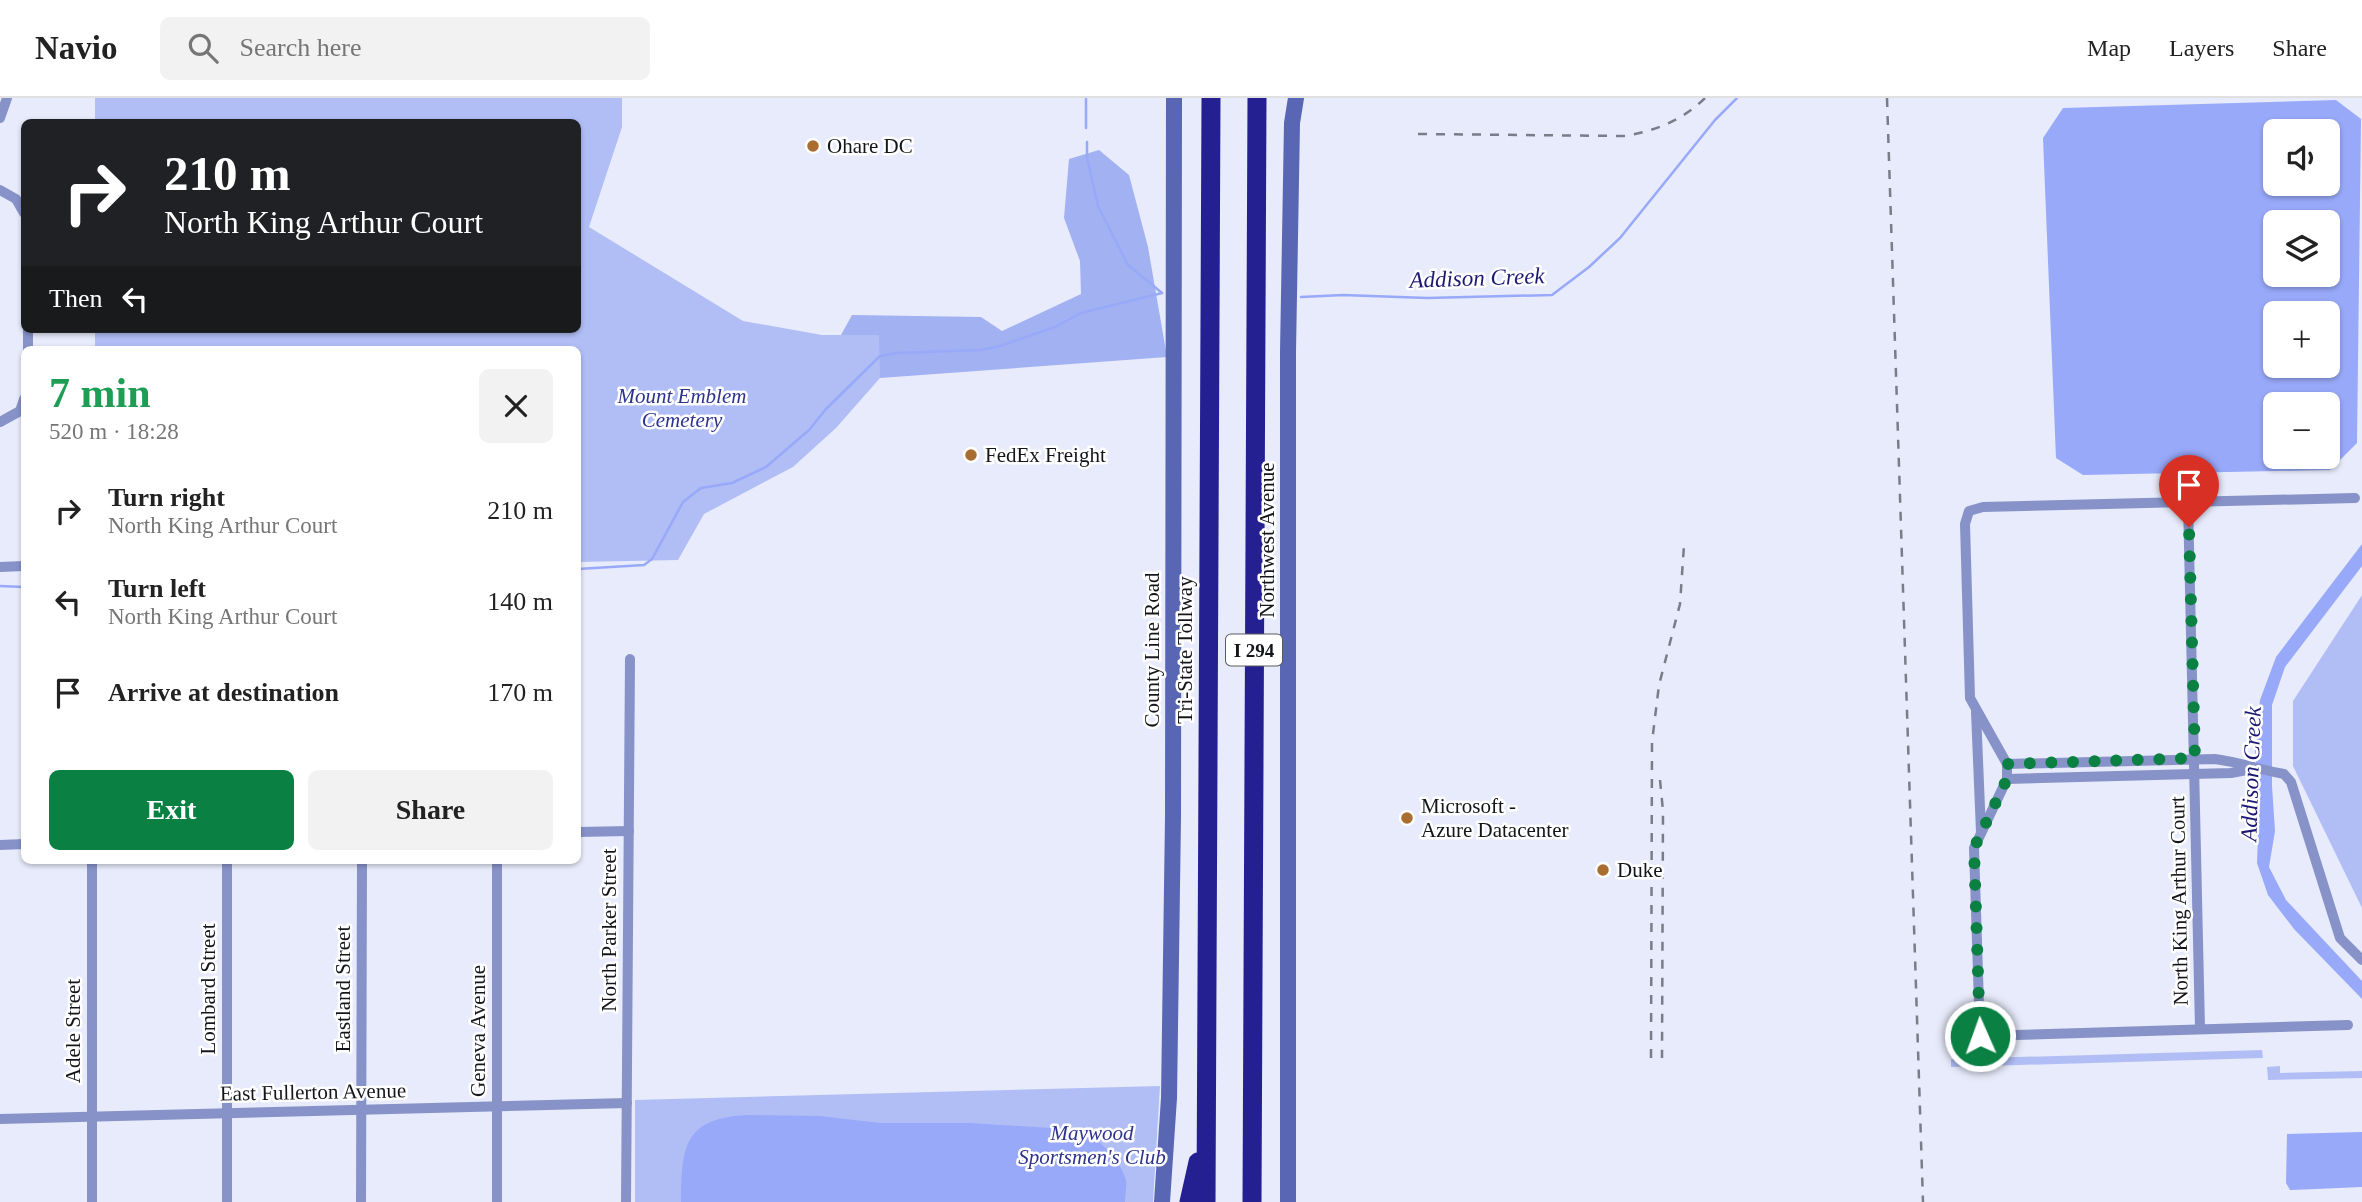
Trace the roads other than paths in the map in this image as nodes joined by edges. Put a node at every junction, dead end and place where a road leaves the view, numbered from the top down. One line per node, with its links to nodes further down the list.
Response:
1 (7, 98): 6 (street)
2 (1174, 98): 46 (street, County Line Road)
3 (1211, 98): 40 (highway, Tri-State Tollway / I 294)
4 (1257, 98): 49 (highway, I 294)
5 (1296, 98): 50 (street, Northwest Avenue)
6 (0, 118)
7 (0, 190): 8 (street)
8 (21, 207)
9 (21, 406): 10 (street)
10 (0, 422)
11 (2355, 498): 12 (street, North King Arthur Court)
12 (2188, 502): 16 (street, North King Arthur Court); 17 (street, North King Arthur Court)
13 (21, 566): 14 (street)
14 (0, 567)
15 (629, 659): 22 (street, North Parker Street)
16 (1976, 709): 18 (street, North King Arthur Court); 24 (street)
17 (2195, 758): 18 (street); 19 (street); 20 (street, North King Arthur Court)
18 (2007, 764): 21 (street, North King Arthur Court)
19 (2254, 769): 20 (street); 31 (street)
20 (2196, 774): 21 (street, North King Arthur Court); 33 (street, North King Arthur Court)
21 (2007, 779): 24 (street, North King Arthur Court)
22 (629, 831): 23 (street); 34 (street, North Parker Street)
23 (581, 832)
24 (1981, 834): 33 (street, North King Arthur Court)
25 (21, 844): 26 (street)
26 (0, 845)
27 (92, 864): 38 (street, Adele Street)
28 (227, 864): 37 (street, Lombard Street)
29 (362, 864): 36 (street, Eastland Street)
30 (497, 864): 35 (street, Geneva Avenue)
31 (2362, 960)
32 (2348, 1024): 33 (street, North King Arthur Court)
33 (2200, 1028)
34 (627, 1103): 35 (street, East Fullerton Avenue); 45 (street, North Parker Street)
35 (497, 1107): 36 (street, East Fullerton Avenue); 44 (street, Geneva Avenue)
36 (362, 1110): 37 (street, East Fullerton Avenue); 43 (street, Eastland Street)
37 (227, 1113): 38 (street, East Fullerton Avenue); 42 (street, Lombard Street)
38 (92, 1117): 39 (street, East Fullerton Avenue); 41 (street, Adele Street)
39 (0, 1119)
40 (1205, 1130): 47 (highway); 48 (highway, Tri-State Tollway / I 294)
41 (92, 1202)
42 (227, 1202)
43 (361, 1202)
44 (497, 1202)
45 (626, 1202)
46 (1162, 1202)
47 (1189, 1202)
48 (1206, 1202)
49 (1252, 1202)
50 (1288, 1202)

